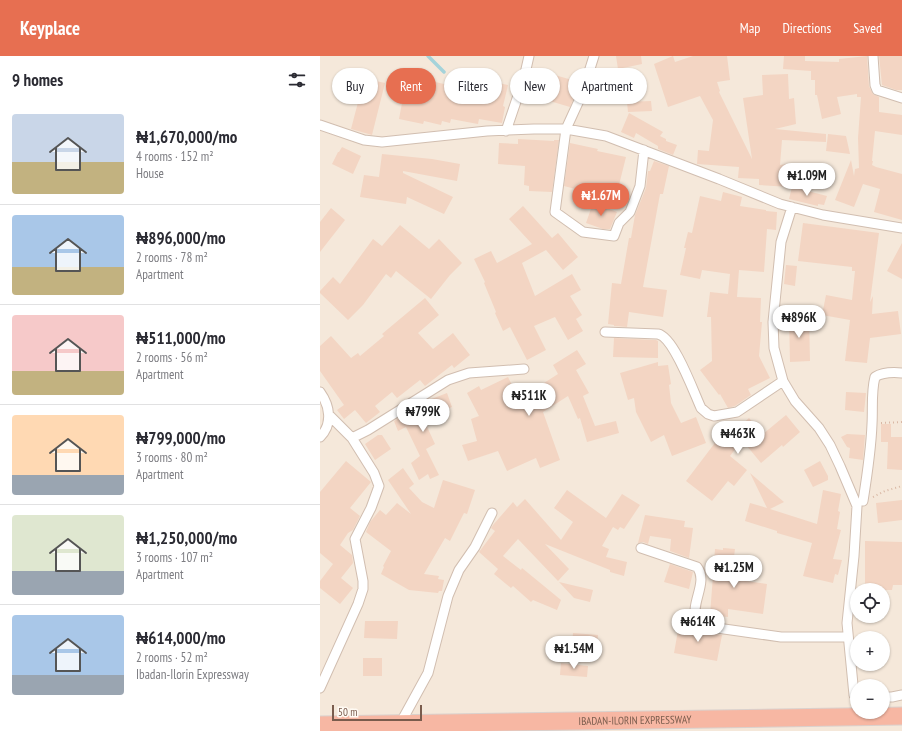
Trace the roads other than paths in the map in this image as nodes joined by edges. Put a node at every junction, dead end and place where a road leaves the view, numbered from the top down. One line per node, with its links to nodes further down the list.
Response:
1 (529, 56): 7 (street)
2 (594, 56): 6 (street)
3 (873, 56): 4 (street)
4 (902, 98)
5 (320, 125): 7 (street)
6 (566, 129): 7 (street); 8 (street); 8 (street)
7 (506, 130)
8 (644, 150): 9 (street)
9 (792, 207): 10 (street); 14 (street)
10 (902, 228)
11 (605, 332): 14 (street)
12 (524, 369): 18 (street)
13 (902, 373): 19 (street)
14 (783, 381): 22 (street)
15 (320, 392): 16 (street)
16 (329, 415): 17 (street); 18 (street)
17 (320, 437)
18 (352, 438): 24 (street)
19 (863, 501)
20 (492, 513): 28 (street)
21 (640, 548): 22 (street)
22 (848, 637): 23 (street)
23 (852, 679)
24 (320, 688)
25 (902, 695): 26 (street)
26 (890, 697)
27 (902, 716): 28 (highway, IBADAN-ILORIN EXPRESSWAY)
28 (400, 724): 29 (highway, IBADAN-ILORIN EXPRESSWAY)
29 (320, 725)

